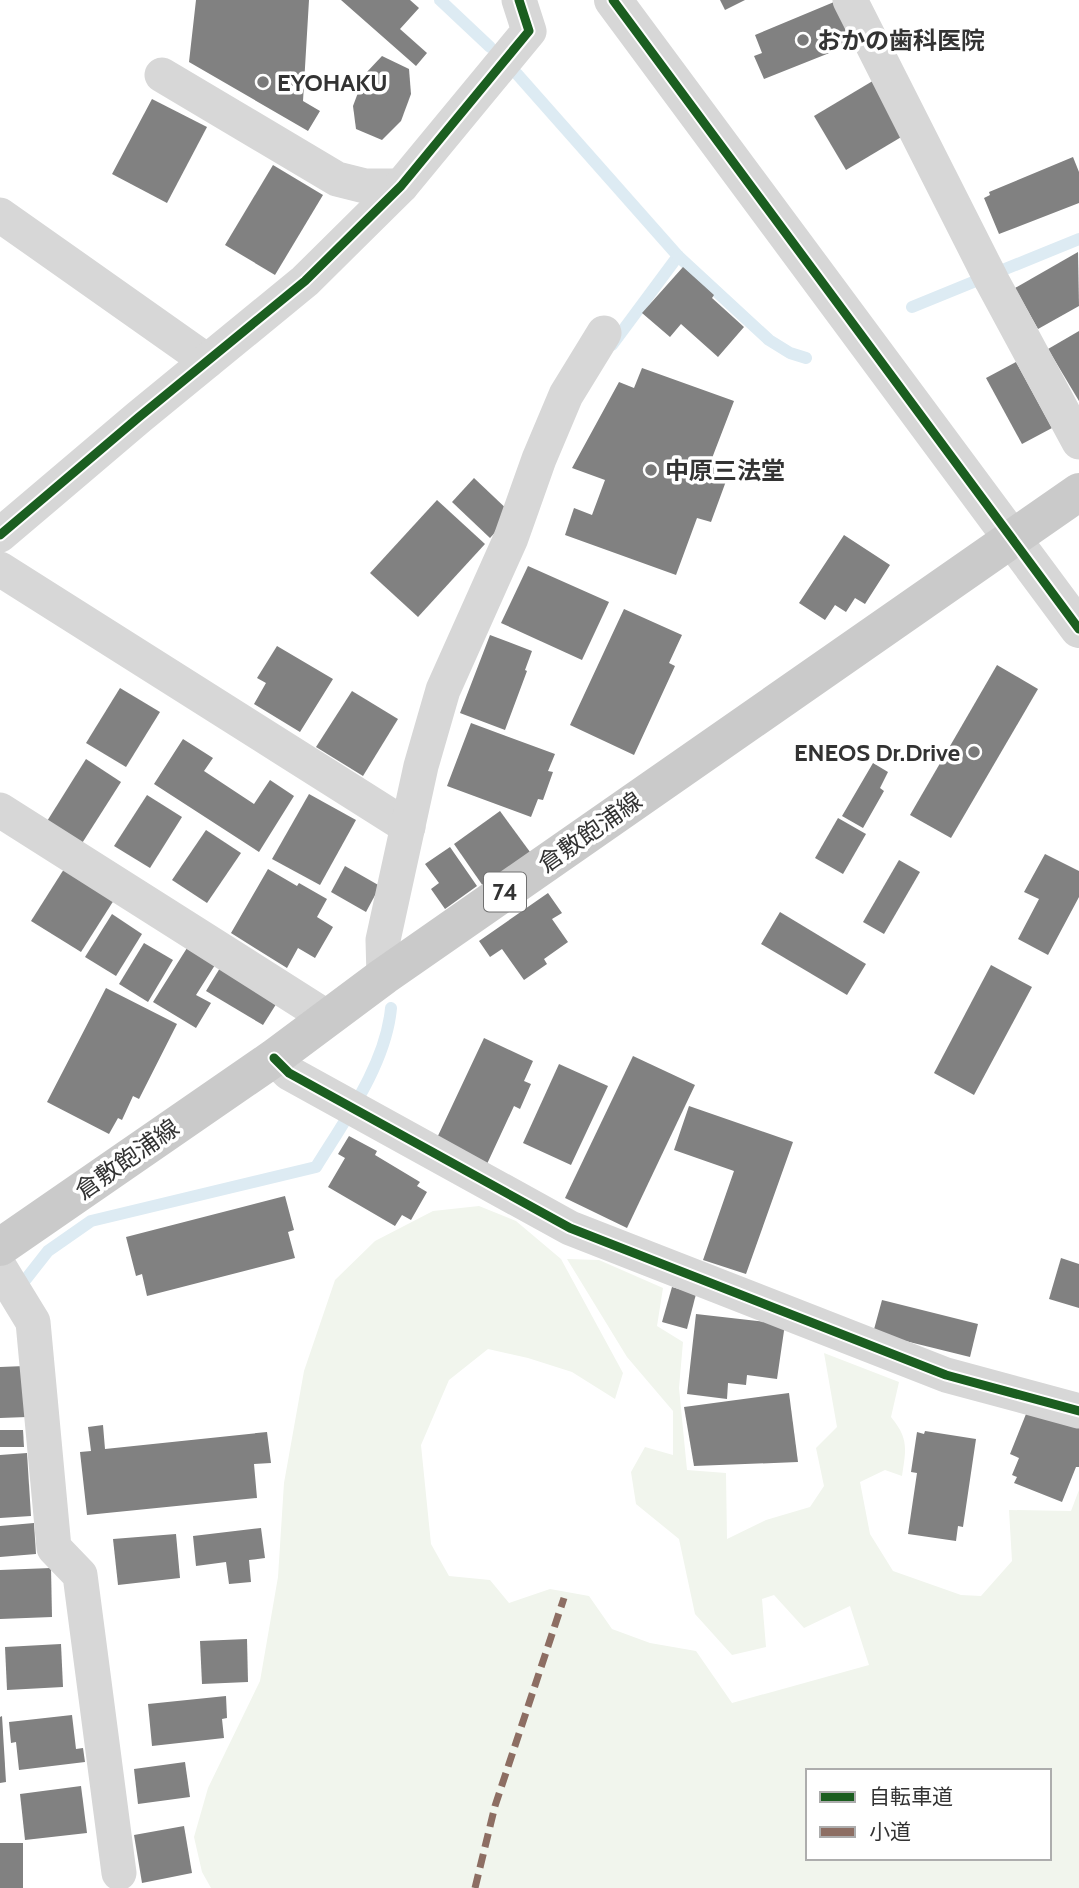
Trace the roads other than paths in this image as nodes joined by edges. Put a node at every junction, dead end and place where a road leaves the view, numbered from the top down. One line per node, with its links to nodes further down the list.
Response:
1 (519, 0): 5 (street)
2 (613, 0): 12 (street)
3 (850, 0): 9 (street)
4 (162, 75): 5 (street)
5 (401, 186): 8 (street)
6 (0, 215): 8 (street)
7 (604, 333): 16 (street)
8 (207, 361): 11 (street)
9 (1079, 442)
10 (1079, 492): 12 (main road, 倉敷飽浦線 / 74)
11 (0, 535)
12 (1012, 539): 14 (street); 17 (main road, 倉敷飽浦線 / 74)
13 (0, 569): 16 (street)
14 (1079, 629)
15 (0, 810): 18 (street)
16 (408, 827): 17 (street)
17 (384, 976): 18 (main road, 倉敷飽浦線 / 74)
18 (328, 1018): 19 (main road, 倉敷飽浦線 / 74)
19 (274, 1058): 20 (main road, 倉敷飽浦線 / 74); 21 (street)
20 (6, 1273): 22 (street)
21 (1079, 1411)
22 (119, 1873)

